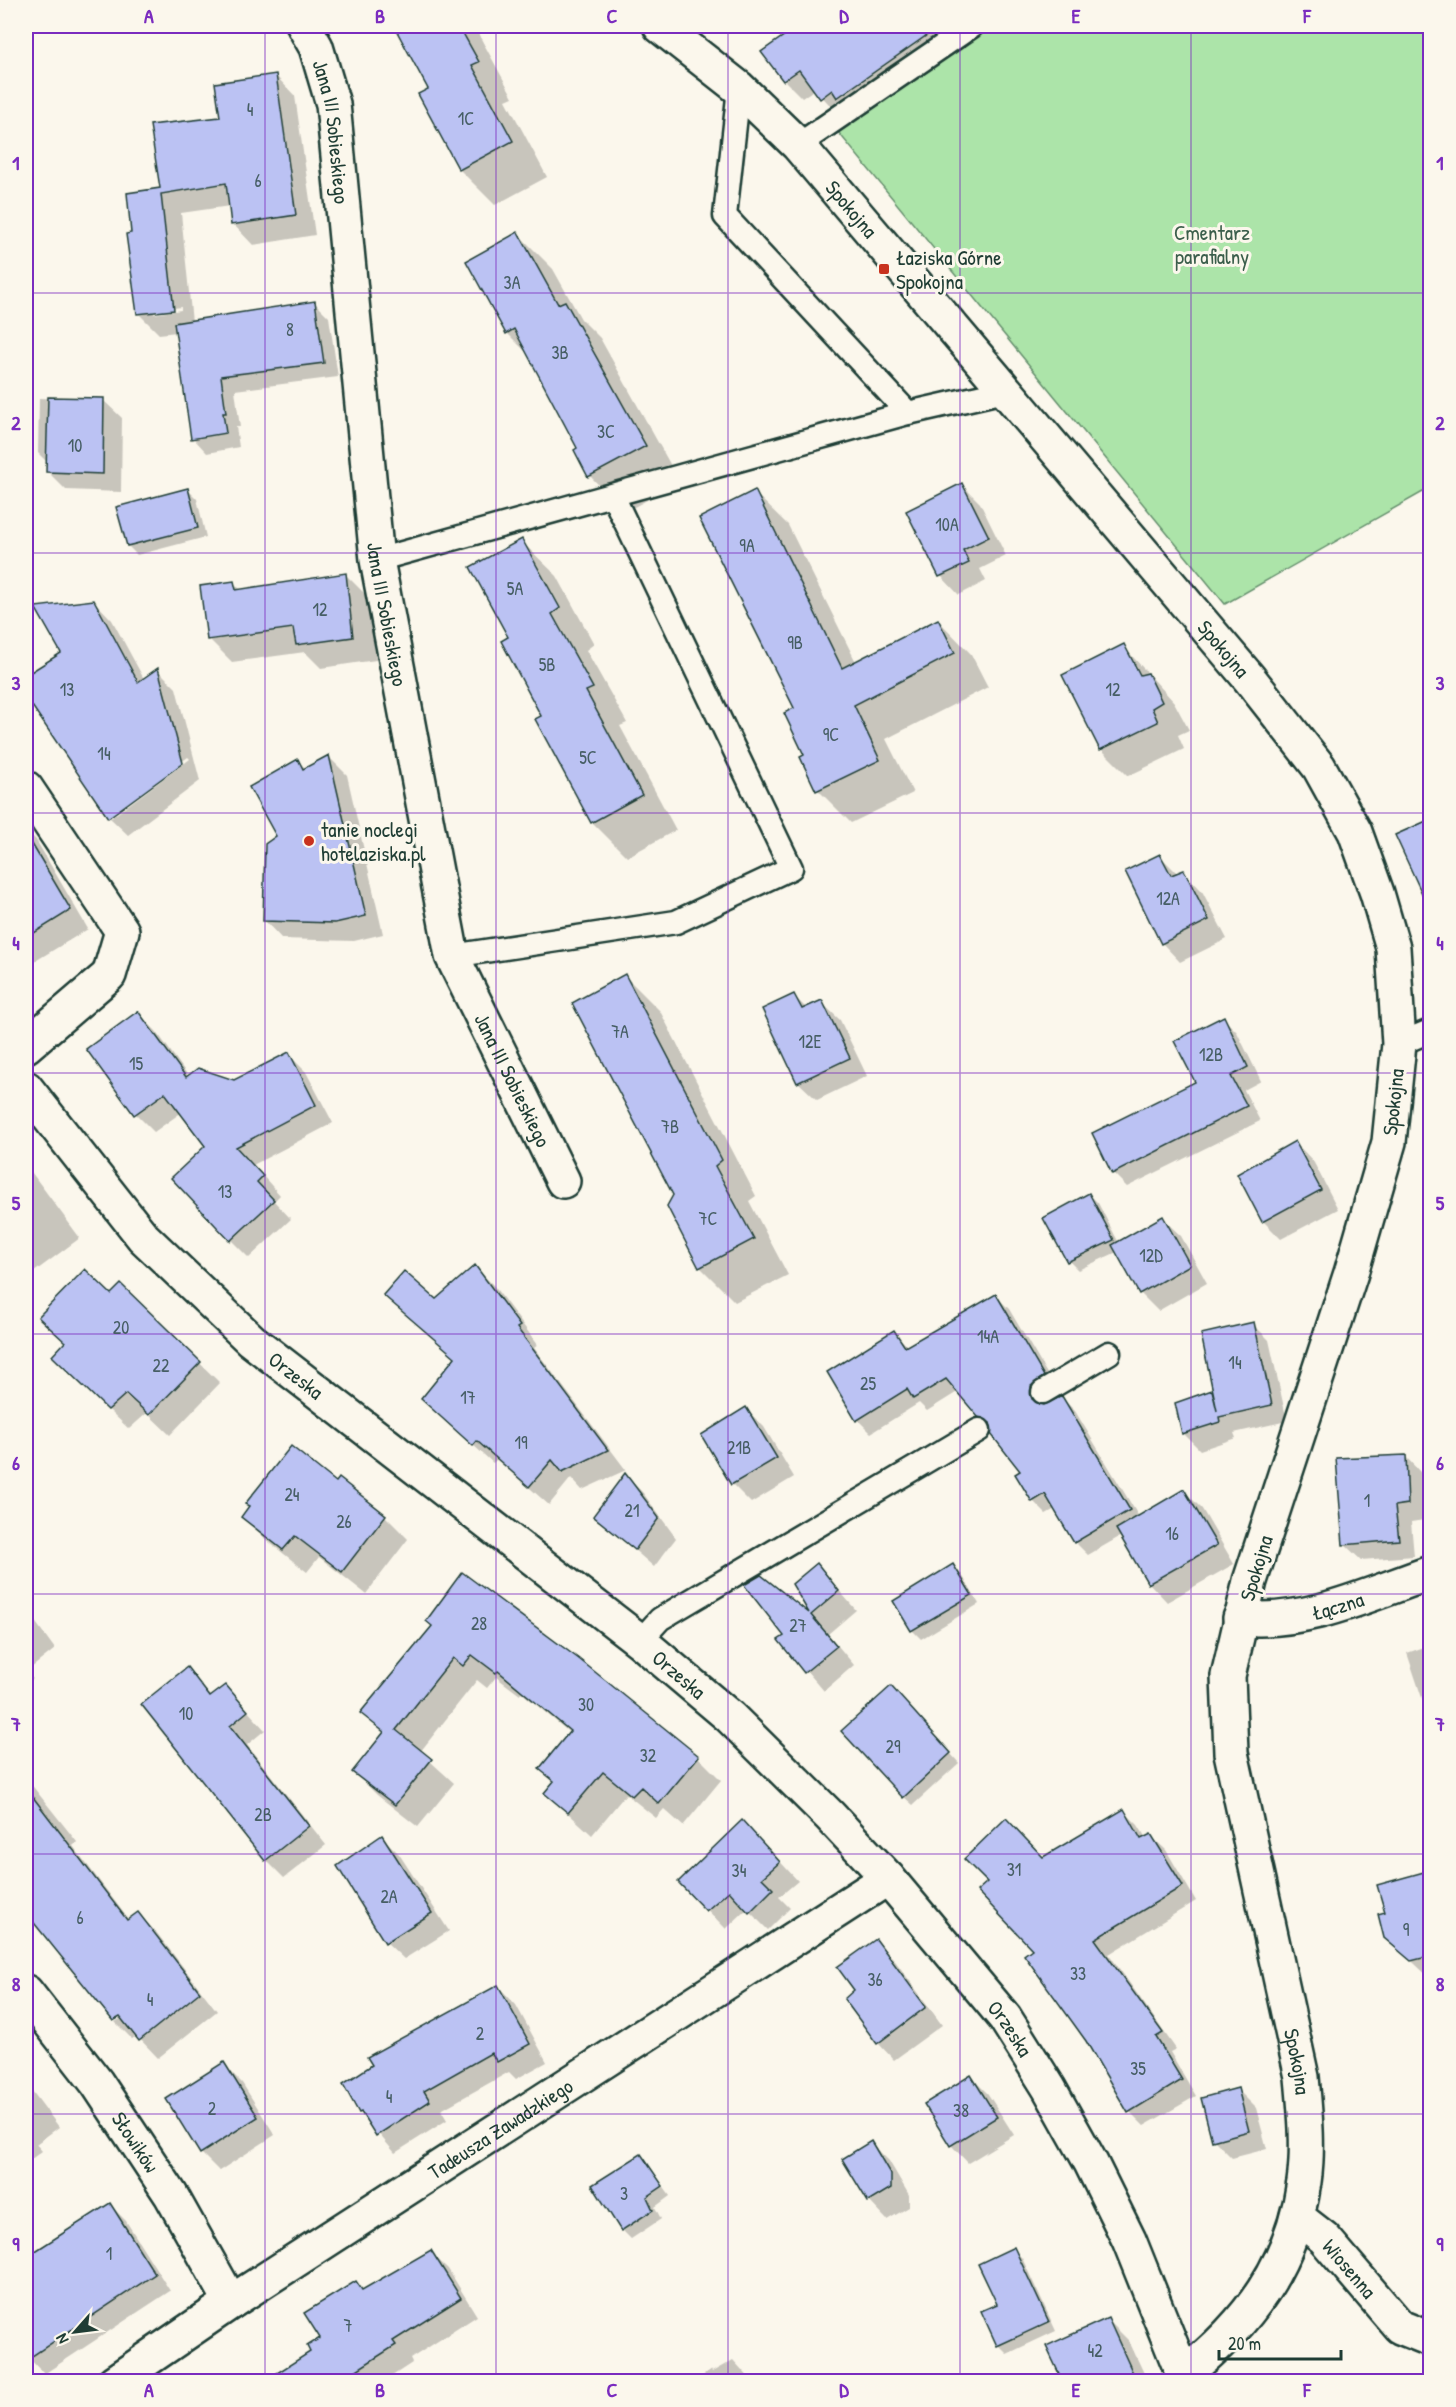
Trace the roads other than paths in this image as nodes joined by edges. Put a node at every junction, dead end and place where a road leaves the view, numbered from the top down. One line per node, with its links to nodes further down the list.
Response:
1 (304, 26): 9 (street, Jana III Sobieskiego)
2 (660, 26): 4 (street, Spokojna)
3 (972, 26): 5 (lane)
4 (739, 88): 5 (street, Spokojna); 7 (lane)
5 (798, 144): 6 (street, Spokojna)
6 (1005, 391): 7 (lane); 13 (street, Spokojna)
7 (908, 413): 8 (lane)
8 (613, 496): 9 (lane); 11 (lane)
9 (377, 560): 11 (street, Jana III Sobieskiego)
10 (26, 788): 14 (street)
11 (452, 956): 16 (street, Jana III Sobieskiego)
12 (1431, 1030): 13 (lane)
13 (1399, 1044): 21 (street, Spokojna)
14 (26, 1046)
15 (26, 1088): 22 (street, Orzeska)
16 (563, 1181)
17 (1109, 1353): 18 (lane)
18 (1043, 1392)
19 (979, 1430): 22 (lane)
20 (1431, 1573): 21 (street, Łączna)
21 (1240, 1618): 25 (street, Spokojna)
22 (640, 1641): 23 (street, Orzeska)
23 (888, 1878): 26 (street, Tadeusza Zawadzkiego); 29 (street, Orzeska)
24 (26, 1992): 26 (street, Słowików)
25 (1297, 2217): 27 (street, Wiosenna); 29 (street, Spokojna)
26 (231, 2302): 28 (street, Tadeusza Zawadzkiego)
27 (1431, 2339)
28 (130, 2377)
29 (1185, 2378)

